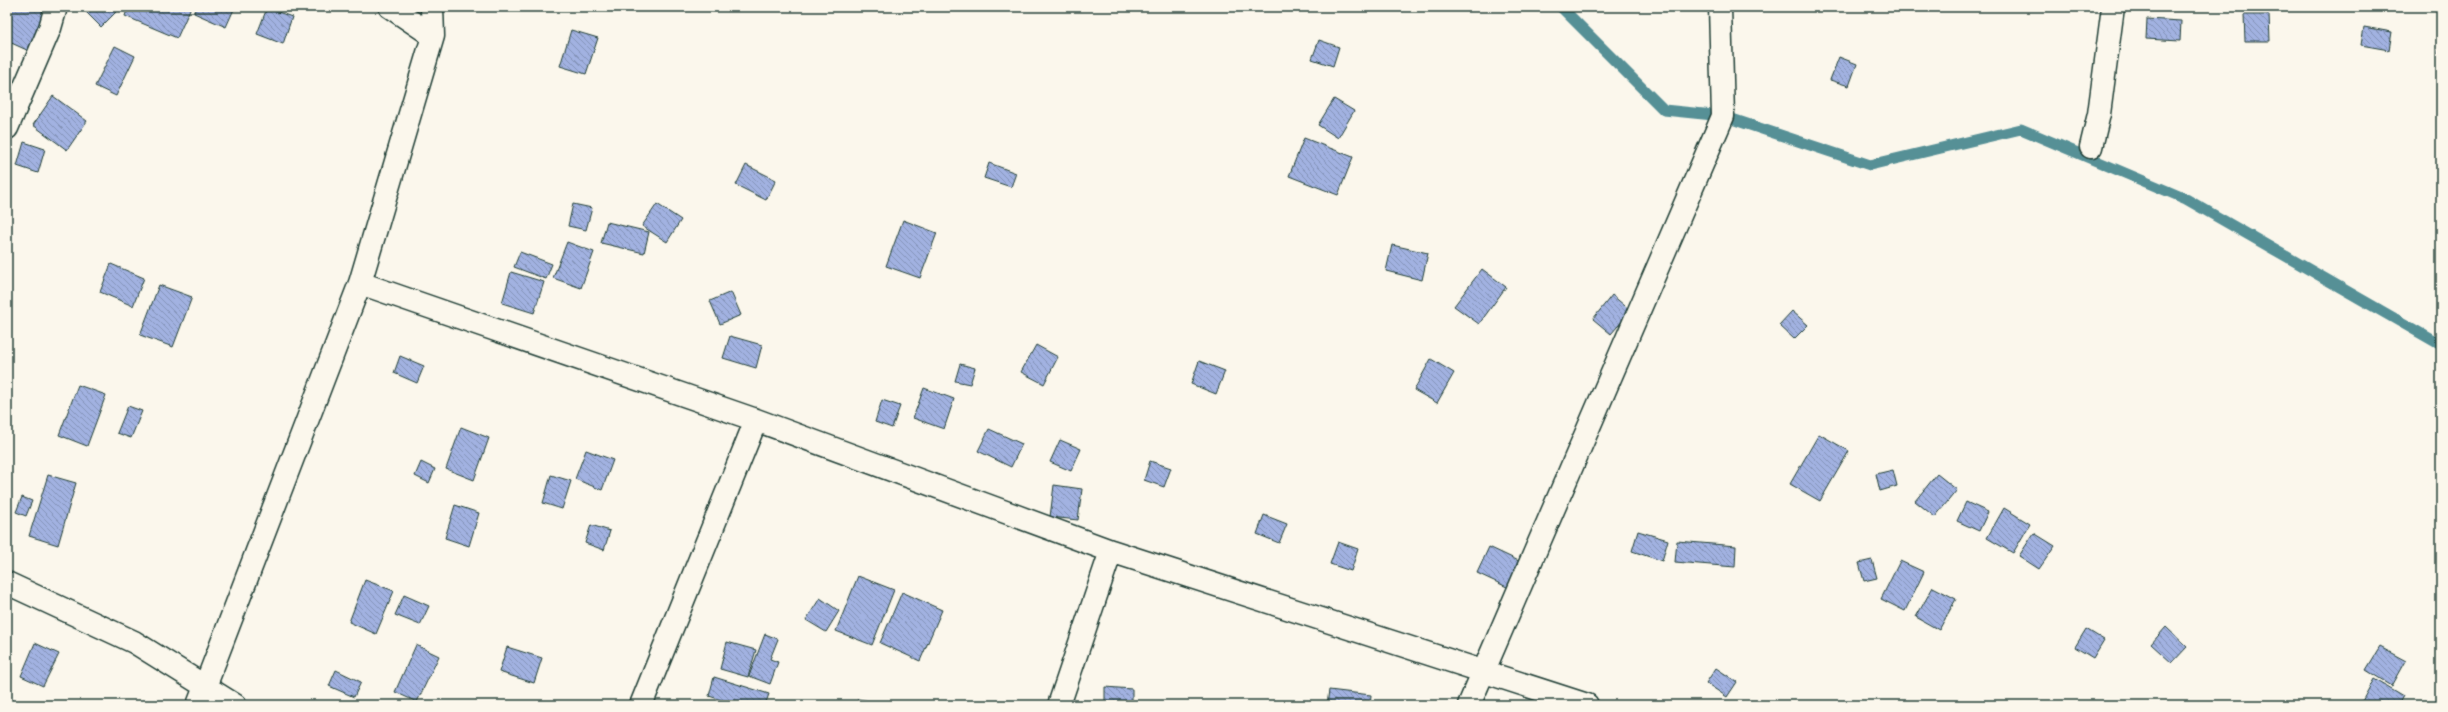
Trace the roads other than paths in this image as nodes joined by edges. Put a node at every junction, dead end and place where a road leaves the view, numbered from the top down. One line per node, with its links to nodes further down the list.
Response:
1 (56, 7): 7 (street)
2 (390, 7): 6 (street)
3 (432, 7): 6 (street)
4 (1720, 7): 13 (street)
5 (2113, 7): 8 (street)
6 (433, 36): 9 (street)
7 (7, 128)
8 (2091, 147)
9 (360, 283): 10 (street); 14 (street)
10 (756, 420): 11 (street); 16 (street)
11 (1110, 551): 13 (street); 17 (street)
12 (7, 583): 14 (street)
13 (1483, 672): 18 (street); 19 (street)
14 (201, 695): 15 (street)
15 (235, 705)
16 (641, 705)
17 (1059, 705)
18 (1469, 705)
19 (1587, 705)

